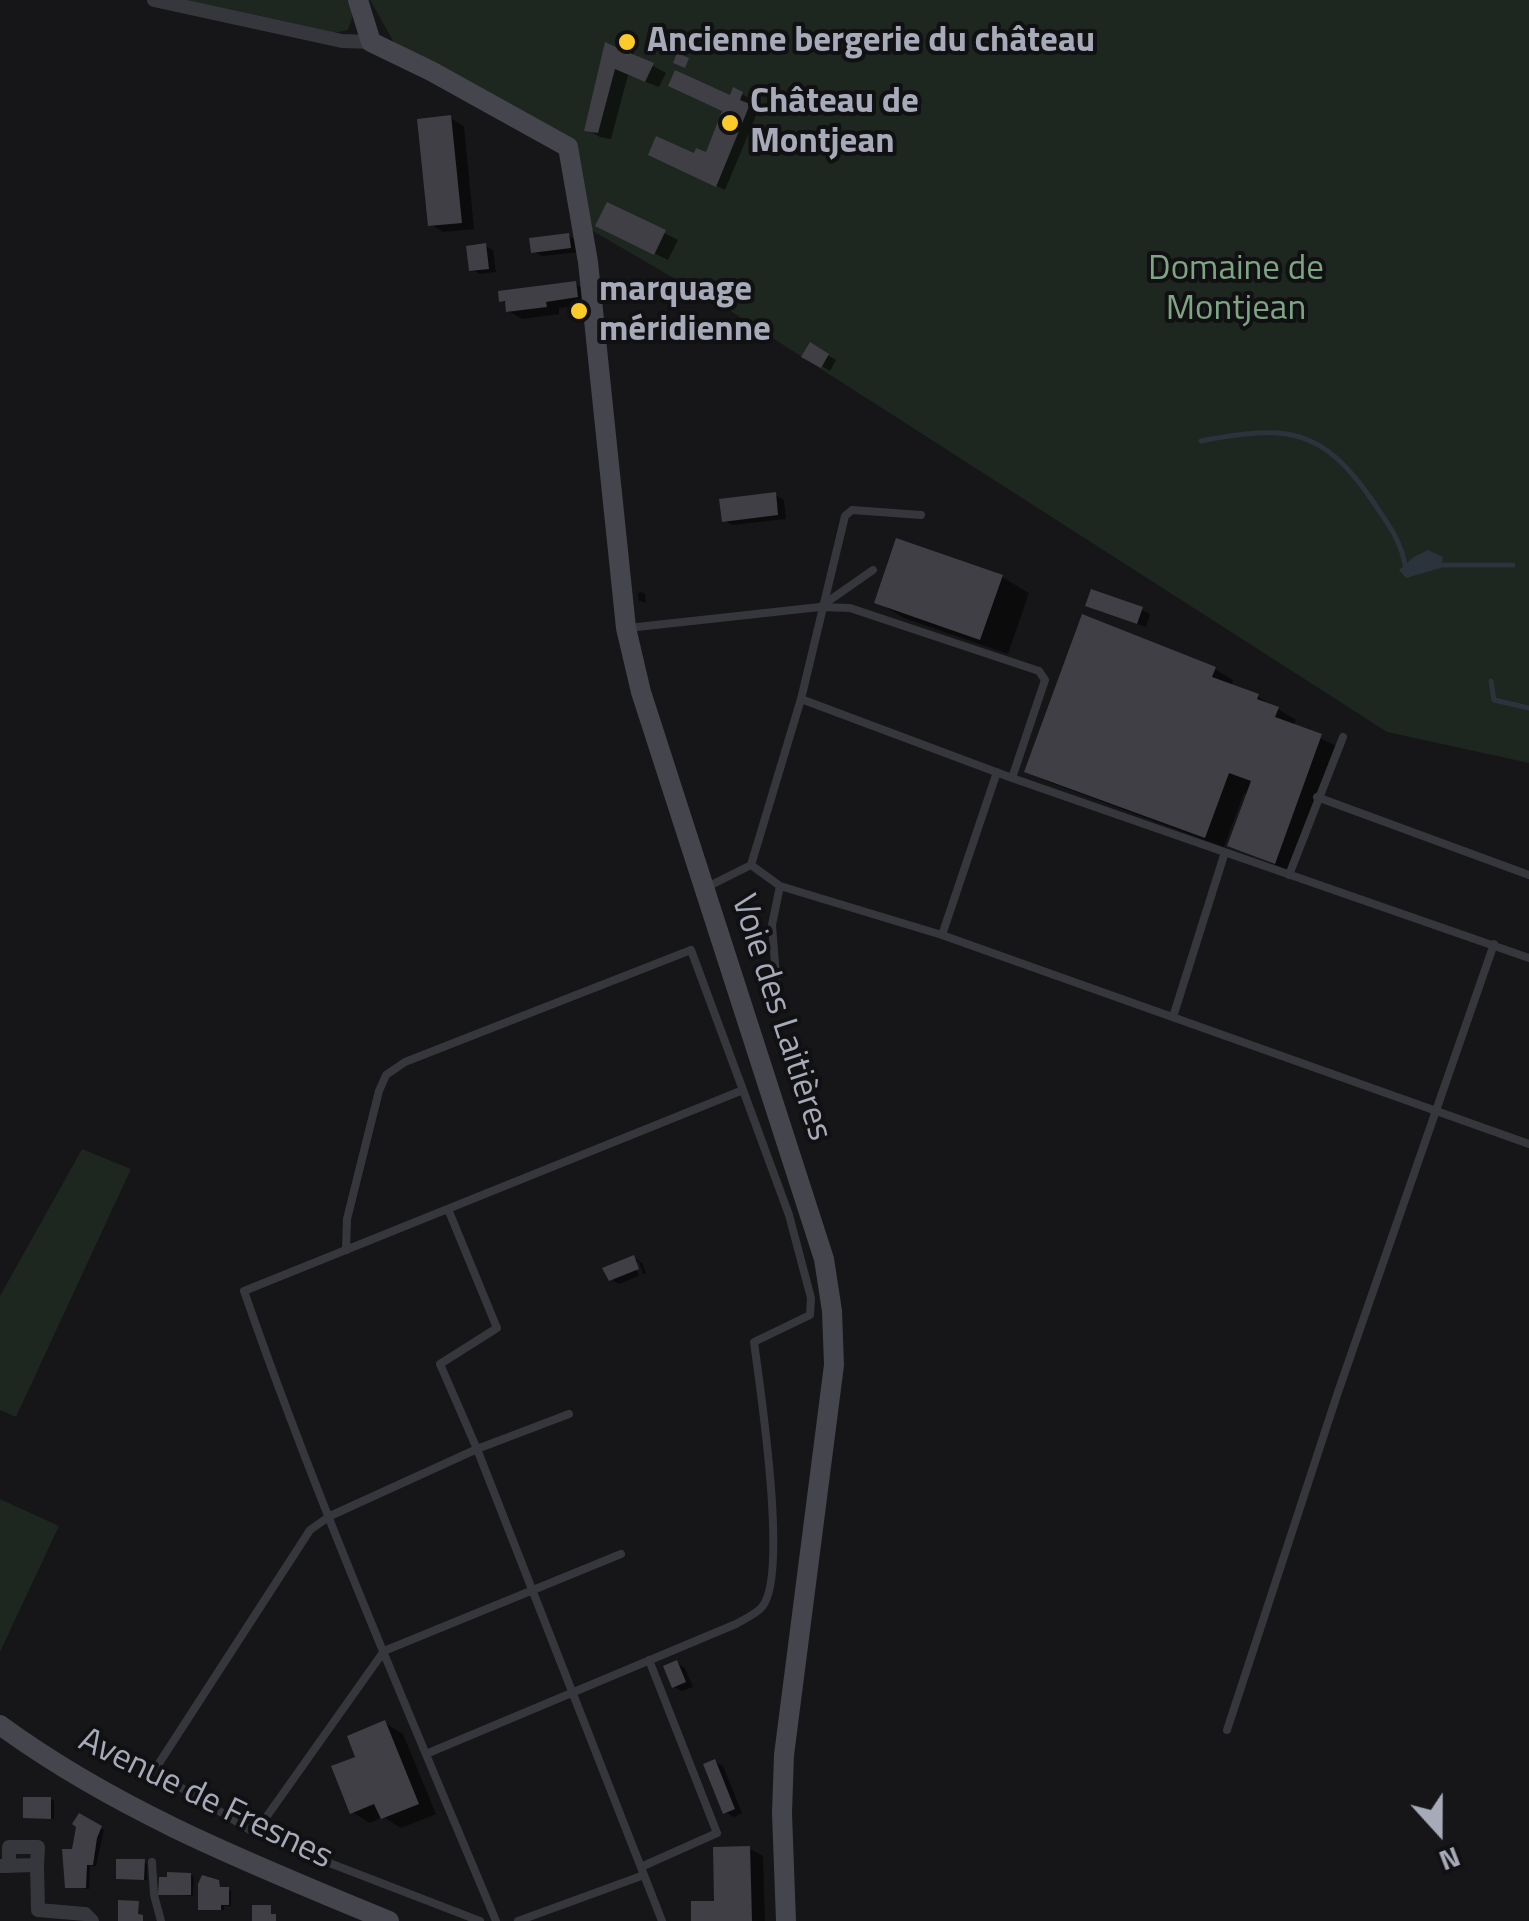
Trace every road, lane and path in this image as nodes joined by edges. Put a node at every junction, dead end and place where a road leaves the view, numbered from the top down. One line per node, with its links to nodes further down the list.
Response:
1 (154, 0): 3 (street)
2 (358, 0): 3 (street)
3 (370, 42): 7 (street, Voie des Laitières)
4 (921, 515): 6 (lane)
5 (873, 570): 6 (lane)
6 (820, 607): 7 (lane); 8 (lane); 11 (lane)
7 (626, 628): 18 (street, Voie des Laitières)
8 (801, 699): 10 (lane); 14 (lane)
9 (1343, 738): 12 (lane)
10 (997, 772): 11 (lane); 19 (lane)
11 (1012, 778): 13 (lane)
12 (1318, 796): 15 (lane); 16 (lane)
13 (1224, 852): 15 (lane); 23 (lane)
14 (752, 865): 17 (lane); 18 (lane)
15 (1289, 875): 20 (lane)
16 (1529, 875)
17 (780, 886): 19 (lane); 22 (lane)
18 (703, 888): 51 (street, Voie des Laitières)
19 (942, 935): 23 (lane)
20 (1494, 944): 21 (lane); 25 (lane)
21 (1528, 954)
22 (778, 990)
23 (1173, 1017): 25 (lane)
24 (743, 1090): 27 (lane); 28 (lane); 35 (lane)
25 (1437, 1112): 26 (lane); 38 (lane)
26 (1529, 1144)
27 (448, 1209): 28 (lane); 30 (lane)
28 (346, 1250): 31 (lane)
29 (569, 1414): 30 (lane)
30 (477, 1448): 31 (lane); 33 (lane)
31 (330, 1516): 34 (lane); 34 (lane)
32 (621, 1554): 33 (lane)
33 (532, 1589): 34 (lane); 36 (lane)
34 (384, 1651): 39 (lane)
35 (650, 1660): 36 (lane); 43 (lane)
36 (572, 1691): 39 (lane); 43 (lane)
37 (0, 1725): 46 (street, Avenue de Fresnes)
38 (1227, 1730)
39 (426, 1754): 48 (lane)
40 (306, 1854): 47 (lane)
41 (152, 1862): 45 (lane)
42 (4, 1866): 44 (street)
43 (643, 1871): 49 (lane); 50 (lane)
44 (92, 1921)
45 (161, 1921)
46 (389, 1921)
47 (480, 1921)
48 (496, 1921)
49 (518, 1921)
50 (662, 1921)
51 (786, 1921)

